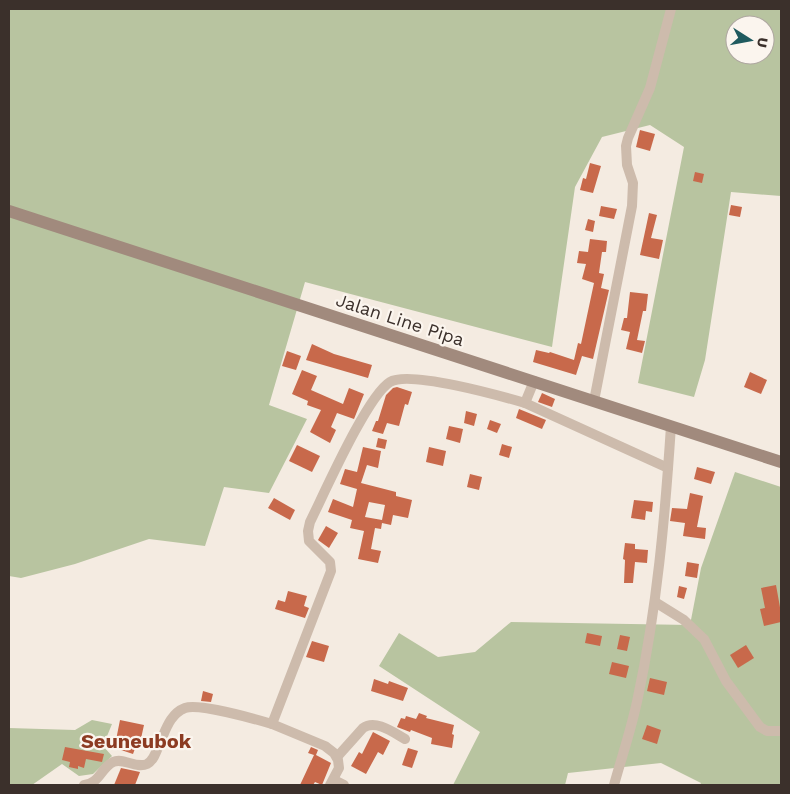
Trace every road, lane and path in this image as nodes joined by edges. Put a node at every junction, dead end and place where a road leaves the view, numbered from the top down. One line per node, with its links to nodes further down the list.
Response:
1 (671, 9): 4 (street)
2 (9, 211): 3 (main road, Jalan Line Pipa)
3 (534, 381): 4 (main road, Jalan Line Pipa); 5 (street)
4 (594, 401): 6 (main road, Jalan Line Pipa)
5 (525, 403): 8 (street); 10 (street)
6 (671, 426): 7 (main road, Jalan Line Pipa); 8 (street)
7 (781, 462)
8 (668, 468): 9 (street)
9 (655, 602): 11 (street); 17 (street)
10 (272, 724): 13 (street); 15 (street)
11 (781, 731)
12 (405, 740): 13 (street)
13 (337, 757): 14 (street)
14 (332, 782): 16 (street)
15 (84, 785)
16 (344, 785)
17 (614, 785)

